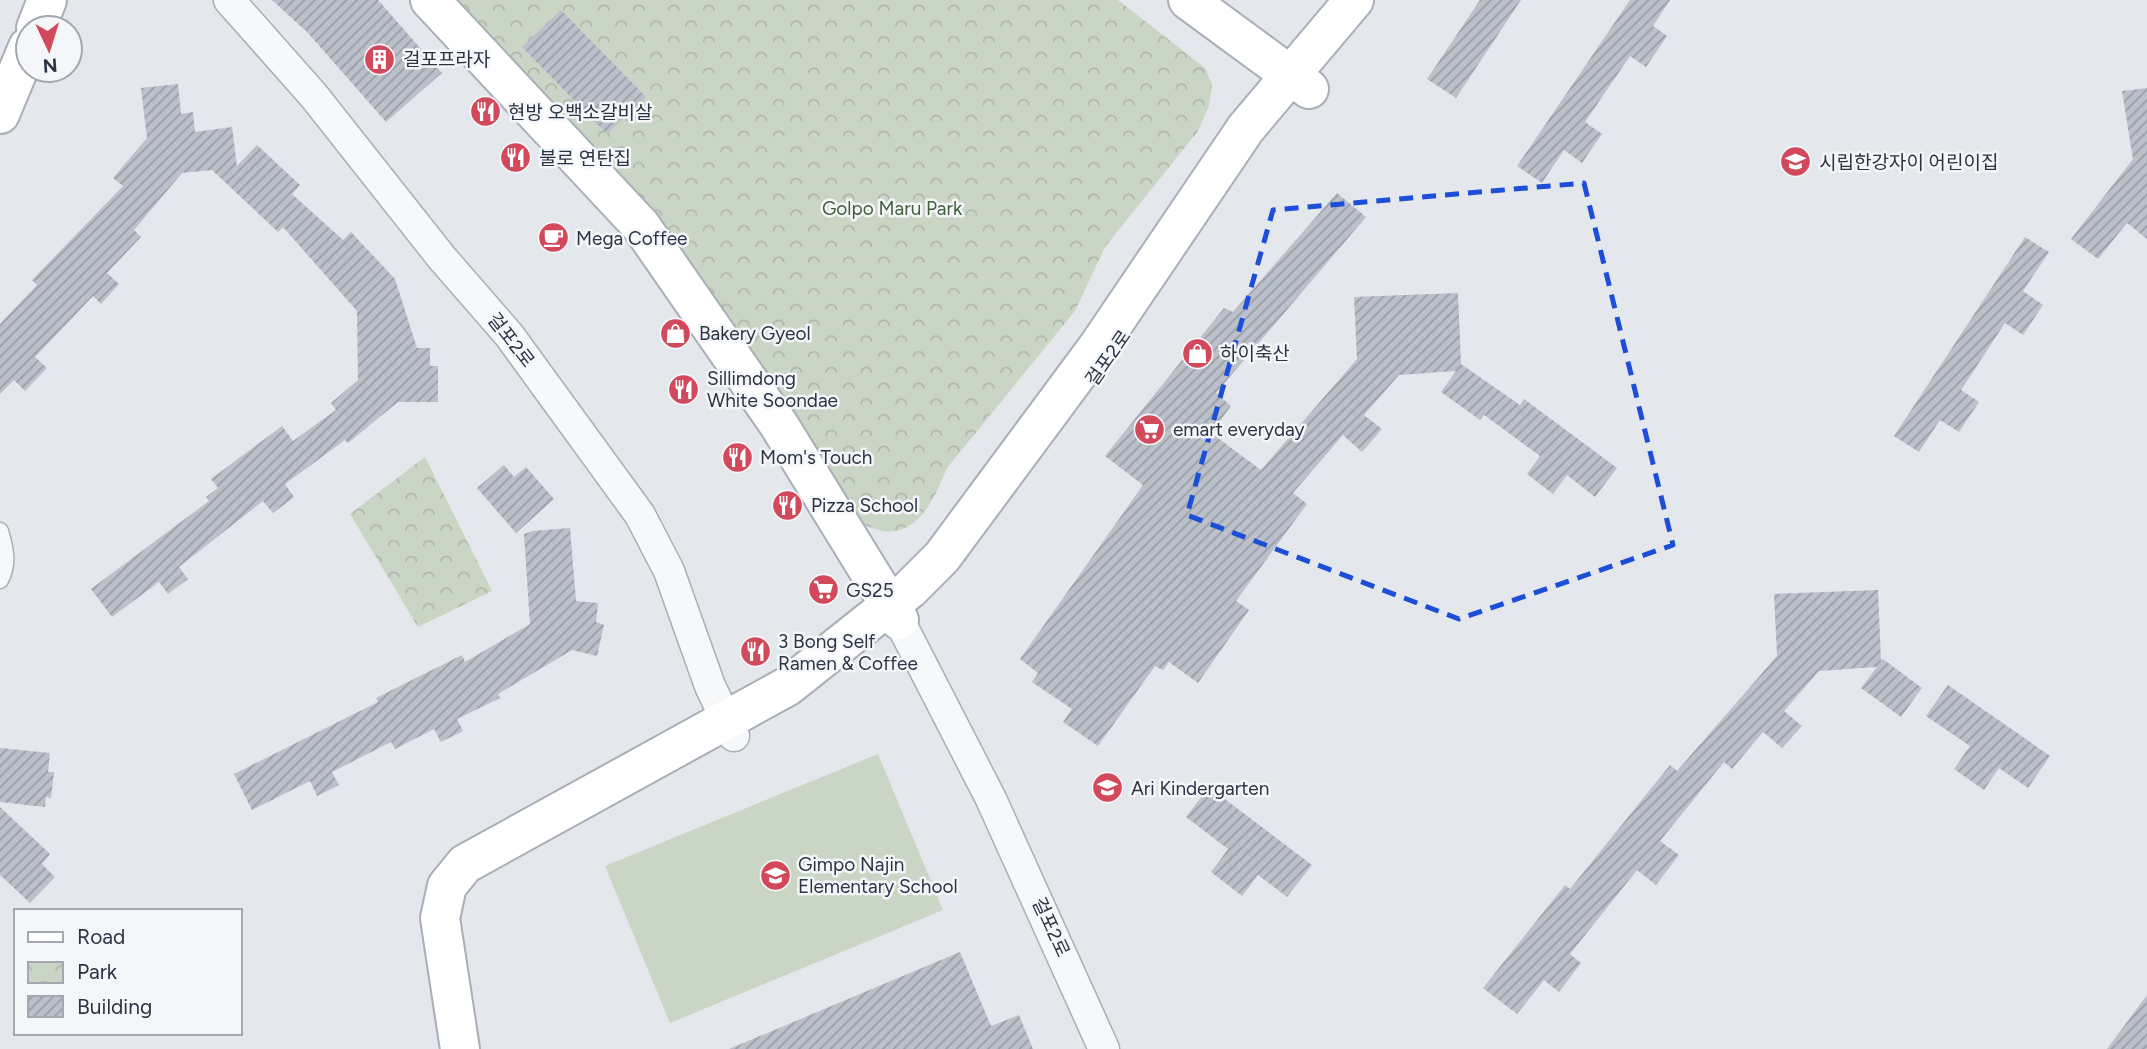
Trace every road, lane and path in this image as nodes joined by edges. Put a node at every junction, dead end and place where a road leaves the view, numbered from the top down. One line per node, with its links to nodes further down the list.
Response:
1 (229, 0): 12 (street, 걸포2로)
2 (430, 0): 11 (street, 걸포2로)
3 (1188, 0): 7 (street)
4 (1354, 0): 7 (street, 걸포2로)
5 (1380, 0): 7 (street, 걸포2로)
6 (14, 80): 8 (street)
7 (1299, 81): 11 (street, 걸포2로)
8 (0, 114)
9 (0, 531): 10 (lane)
10 (0, 580)
11 (895, 613): 12 (street, 걸포2로); 15 (street, 걸포2로)
12 (730, 729): 13 (street); 14 (street)
13 (460, 1049)
14 (480, 1049)
15 (1104, 1049)

